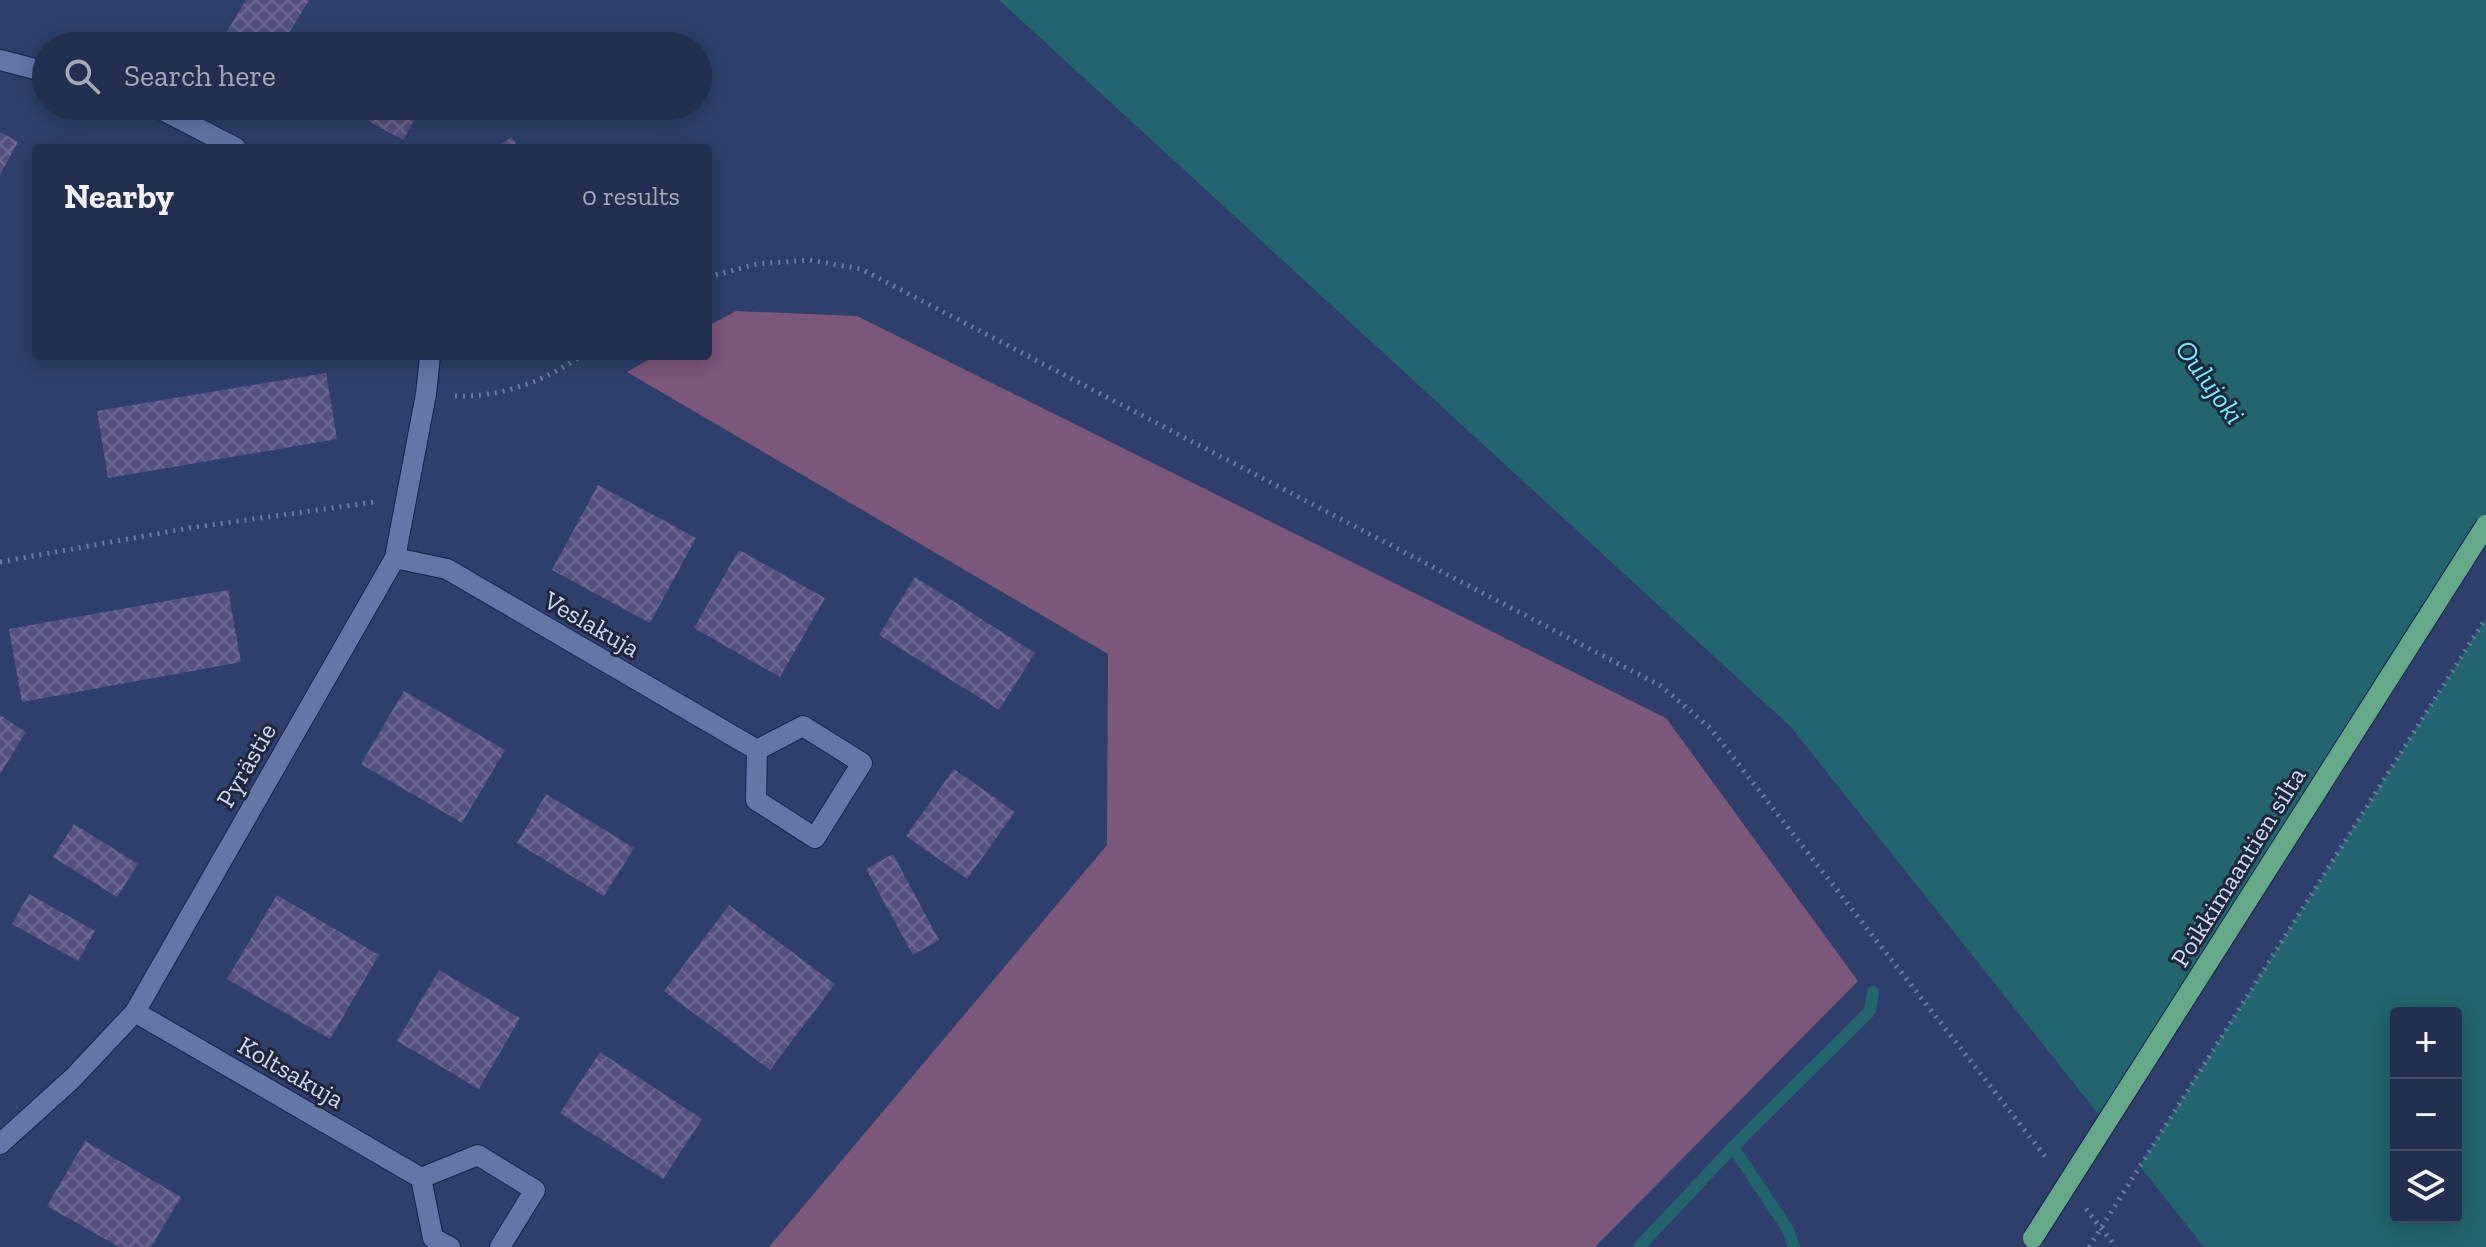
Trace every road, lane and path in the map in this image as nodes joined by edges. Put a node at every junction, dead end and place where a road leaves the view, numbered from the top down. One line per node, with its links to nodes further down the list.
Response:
1 (0, 60): 2 (street)
2 (32, 68)
3 (182, 120): 4 (street)
4 (228, 144)
5 (712, 276): 17 (path)
6 (430, 360): 8 (street, Pyrästie)
7 (573, 360): 8 (path)
8 (426, 394): 9 (street, Pyrästie)
9 (407, 497): 11 (street, Pyrästie); 12 (path)
10 (2486, 525): 20 (main road, Poikkimaantien silta, bridge)
11 (395, 558): 14 (street, Veslakuja); 15 (street, Pyrästie)
12 (0, 562)
13 (2486, 618): 23 (path, bridge)
14 (757, 750): 14 (street)
15 (135, 1012): 16 (street, Pyrästie); 18 (street, Koltsakuja)
16 (0, 1144)
17 (2050, 1163)
18 (421, 1178): 21 (street); 22 (street)
19 (2078, 1199): 24 (path)
20 (2033, 1238)
21 (450, 1247)
22 (500, 1247)
23 (2089, 1247)
24 (2116, 1247)

